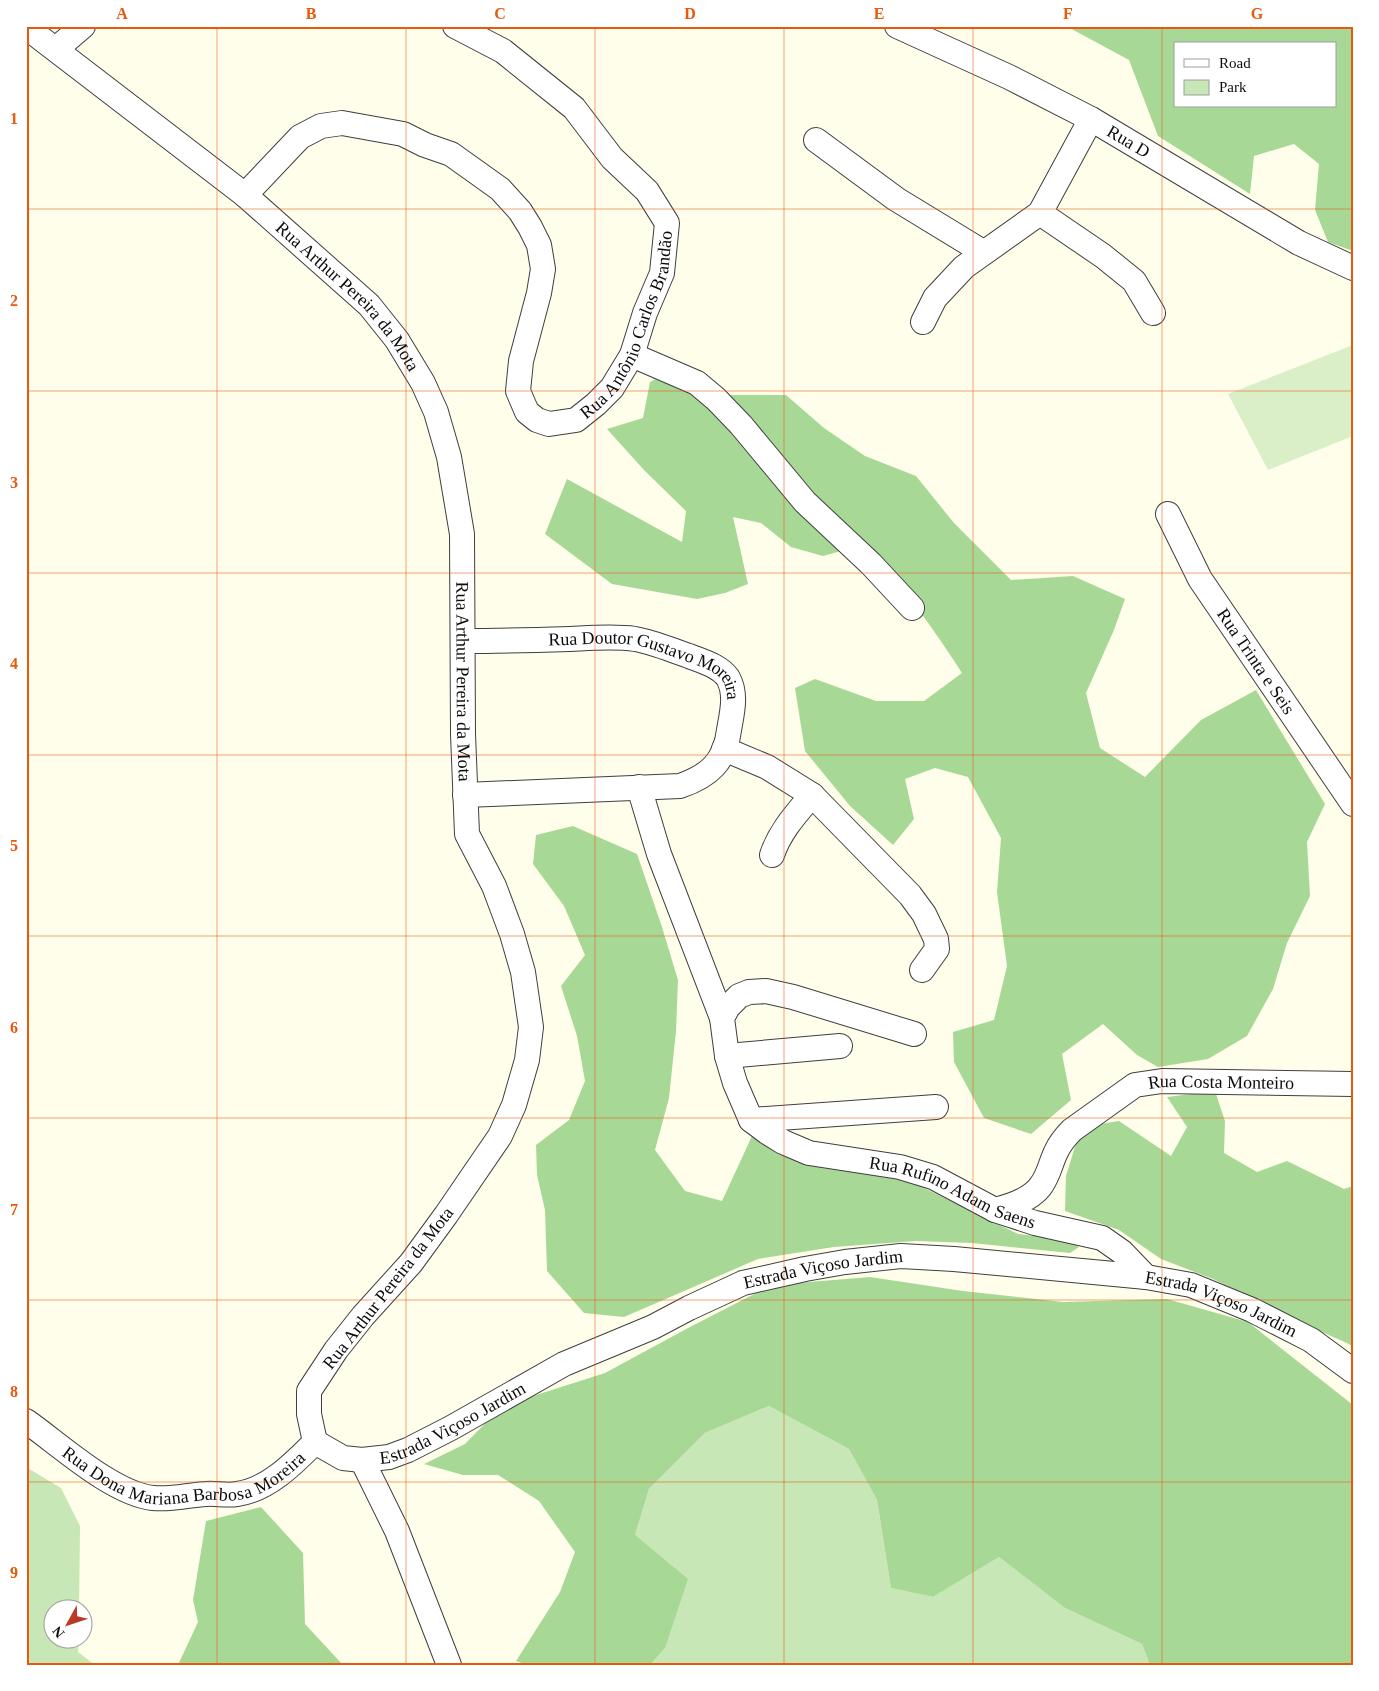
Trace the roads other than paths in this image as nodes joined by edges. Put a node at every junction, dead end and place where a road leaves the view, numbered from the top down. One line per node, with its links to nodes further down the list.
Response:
1 (26, 26): 5 (street, Rua Arthur Pereira da Mota)
2 (83, 26): 5 (street)
3 (455, 26): 14 (street, Rua Antônio Carlos Brandão)
4 (897, 26): 6 (street, Rua D)
5 (56, 49): 8 (street, Rua Arthur Pereira da Mota)
6 (1090, 119): 9 (street); 11 (street, Rua D)
7 (816, 140): 10 (street)
8 (245, 195): 14 (street, Rua Antônio Carlos Brandão); 17 (street, Rua Arthur Pereira da Mota)
9 (1040, 212): 10 (street); 12 (street)
10 (983, 252): 13 (street)
11 (1353, 268)
12 (1153, 313)
13 (923, 322)
14 (632, 355): 16 (street)
15 (1168, 514): 22 (street, Rua Trinta e Seis)
16 (912, 608)
17 (464, 642): 18 (street, Rua Doutor Gustavo Moreira); 20 (street, Rua Arthur Pereira da Mota)
18 (724, 749): 19 (street, Rua Doutor Gustavo Moreira); 21 (street)
19 (639, 787): 20 (street, Rua Doutor Gustavo Moreira); 25 (street)
20 (465, 795): 36 (street, Rua Arthur Pereira da Mota)
21 (812, 795): 23 (street); 24 (street)
22 (1353, 804)
23 (772, 856)
24 (922, 970)
25 (722, 1018): 26 (street); 28 (street)
26 (914, 1034)
27 (840, 1046): 28 (street)
28 (727, 1056): 31 (street)
29 (1353, 1084): 32 (street, Rua Costa Monteiro)
30 (936, 1108): 31 (street)
31 (750, 1120): 32 (street, Rua Rufino Adam Saens)
32 (995, 1210): 33 (street, Rua Rufino Adam Saens)
33 (1146, 1276): 34 (street, Estrada Viçoso Jardim); 37 (street, Estrada Viçoso Jardim)
34 (1353, 1371)
35 (26, 1421): 36 (street, Rua Dona Mariana Barbosa Moreira)
36 (315, 1442): 37 (street, Estrada Viçoso Jardim)
37 (362, 1460): 38 (street)
38 (449, 1665)

